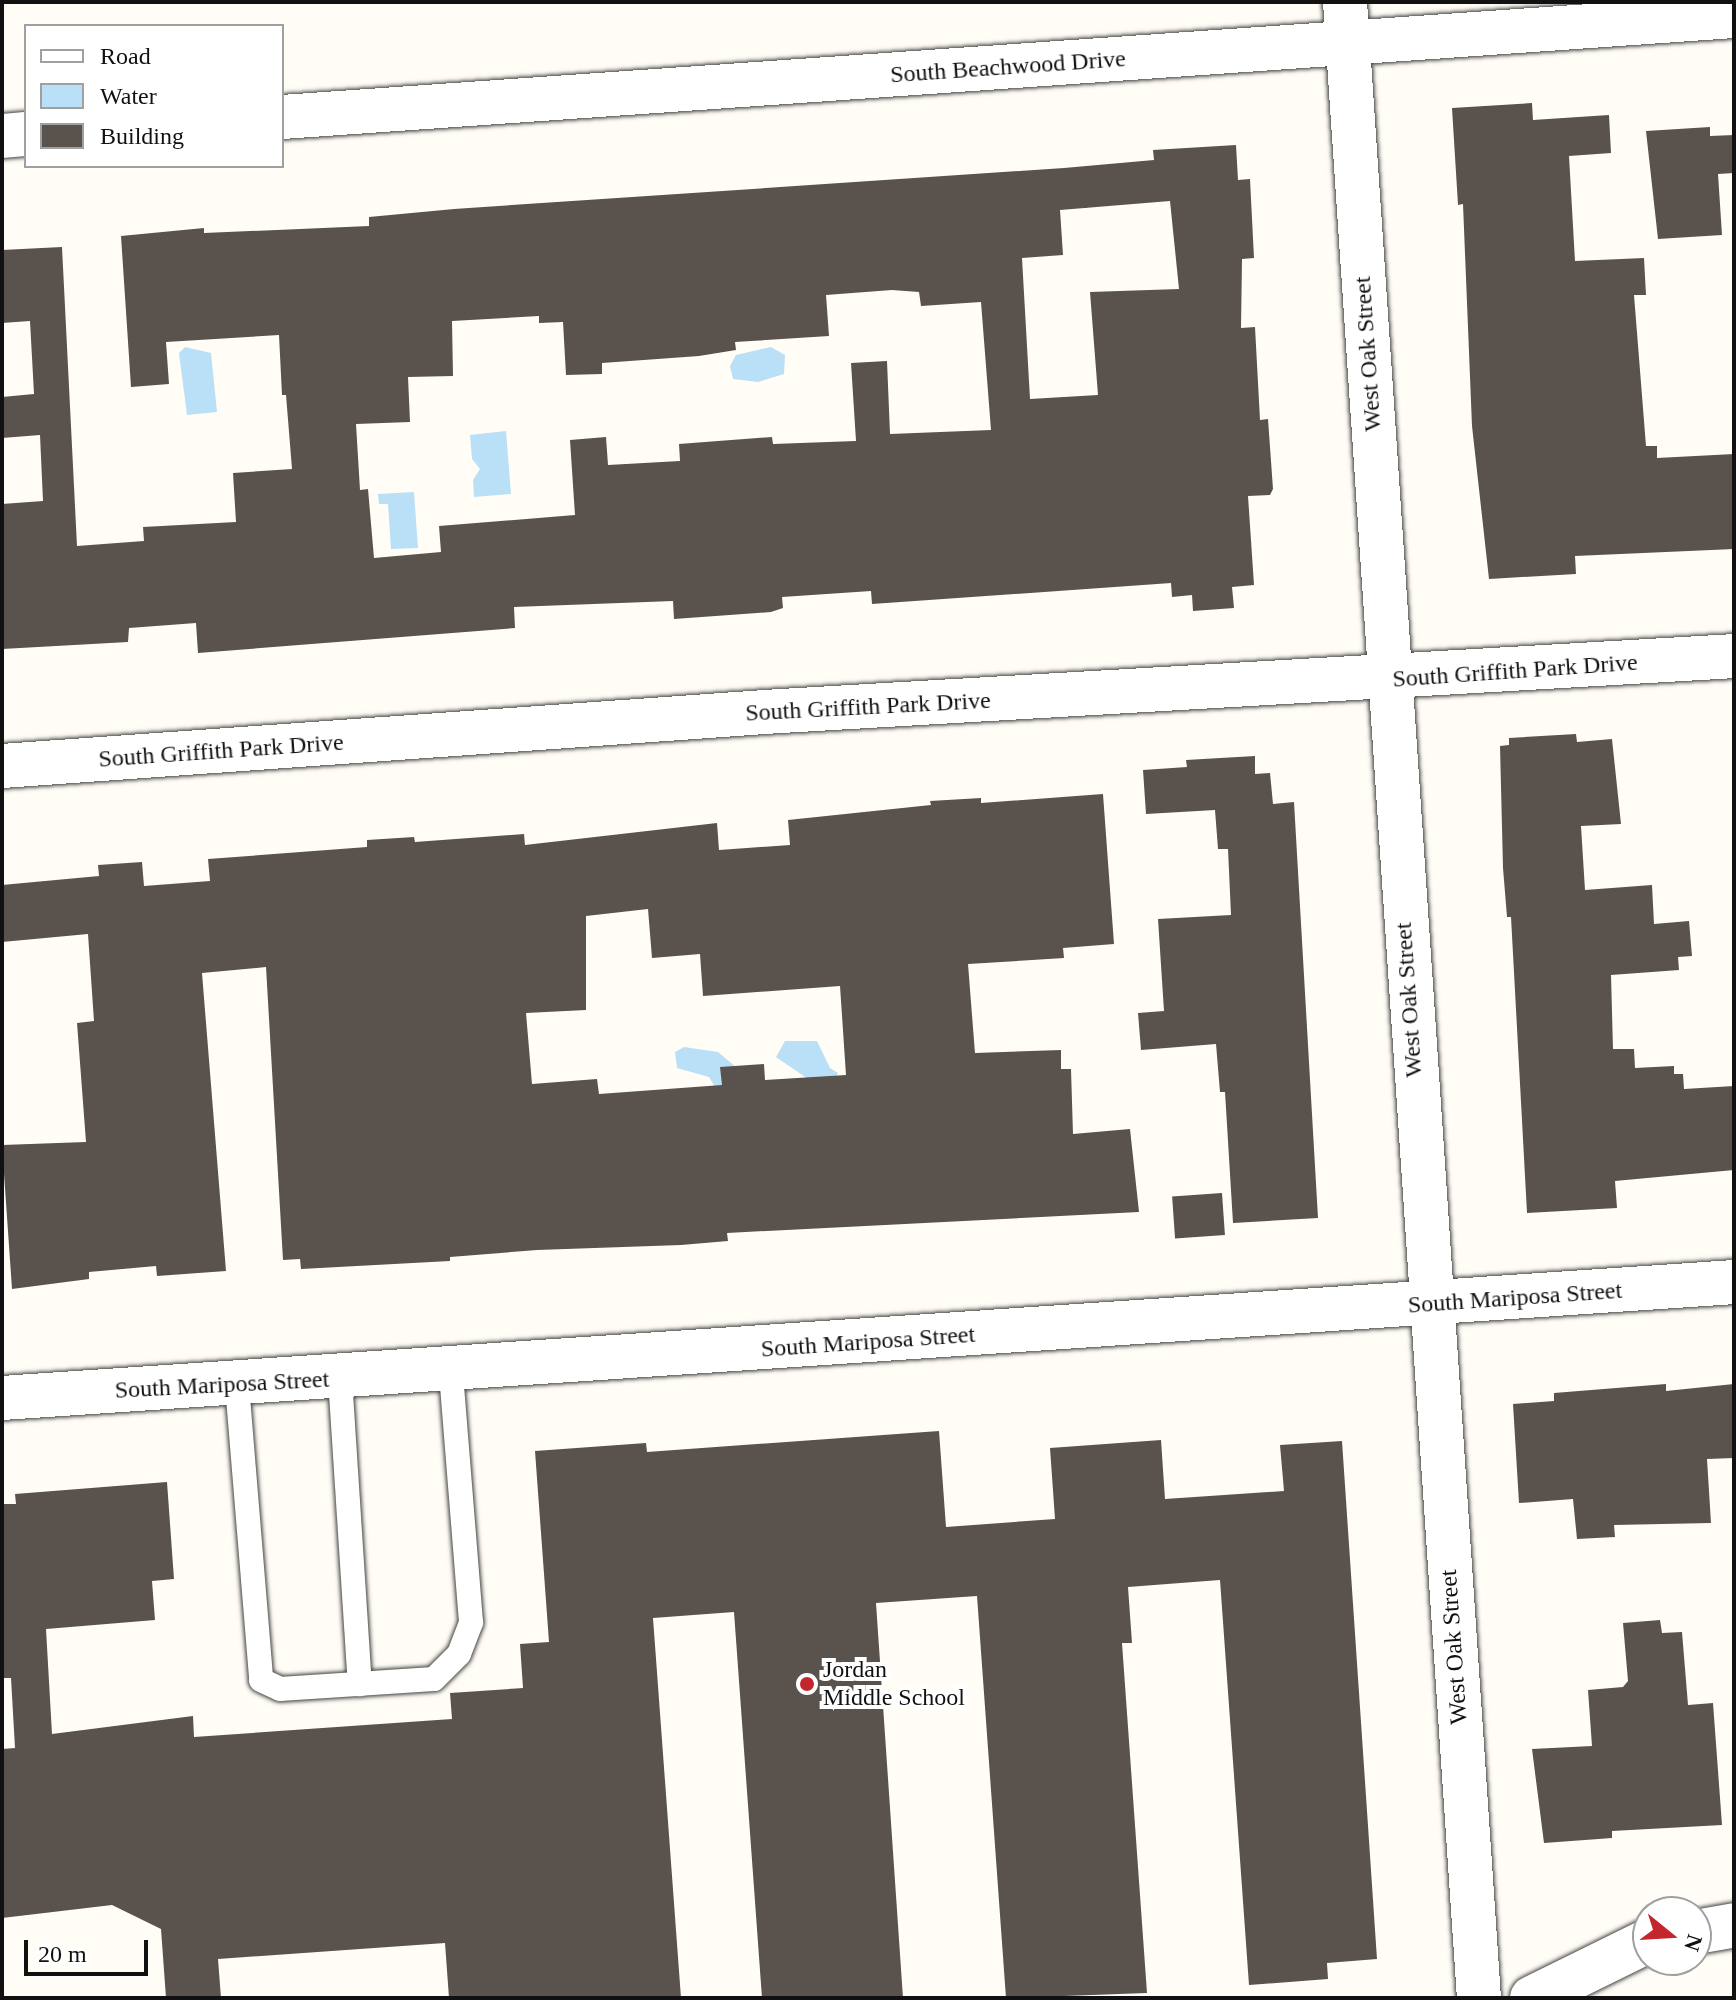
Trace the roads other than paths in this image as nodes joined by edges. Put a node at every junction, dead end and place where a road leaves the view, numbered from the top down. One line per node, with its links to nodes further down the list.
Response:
1 (1734, 16): 2 (street, South Beachwood Drive)
2 (1347, 23): 3 (street, South Beachwood Drive); 7 (street, West Oak Street)
3 (284, 117)
4 (24, 134): 5 (street)
5 (2, 136)
6 (1734, 656): 7 (street, South Griffith Park Drive)
7 (1389, 679): 8 (street, South Griffith Park Drive); 10 (street, West Oak Street)
8 (2, 766)
9 (1734, 1282): 10 (street, South Mariposa Street)
10 (1429, 1304): 11 (street, South Mariposa Street); 19 (street, West Oak Street)
11 (451, 1371): 12 (street, South Mariposa Street); 15 (lane)
12 (340, 1378): 13 (street, South Mariposa Street); 15 (lane)
13 (237, 1385): 14 (street, South Mariposa Street); 15 (lane)
14 (2, 1398)
15 (360, 1684)
16 (1734, 1925): 17 (street)
17 (1712, 1929)
18 (1632, 1949): 20 (street)
19 (1479, 1998)
20 (1532, 1998)

